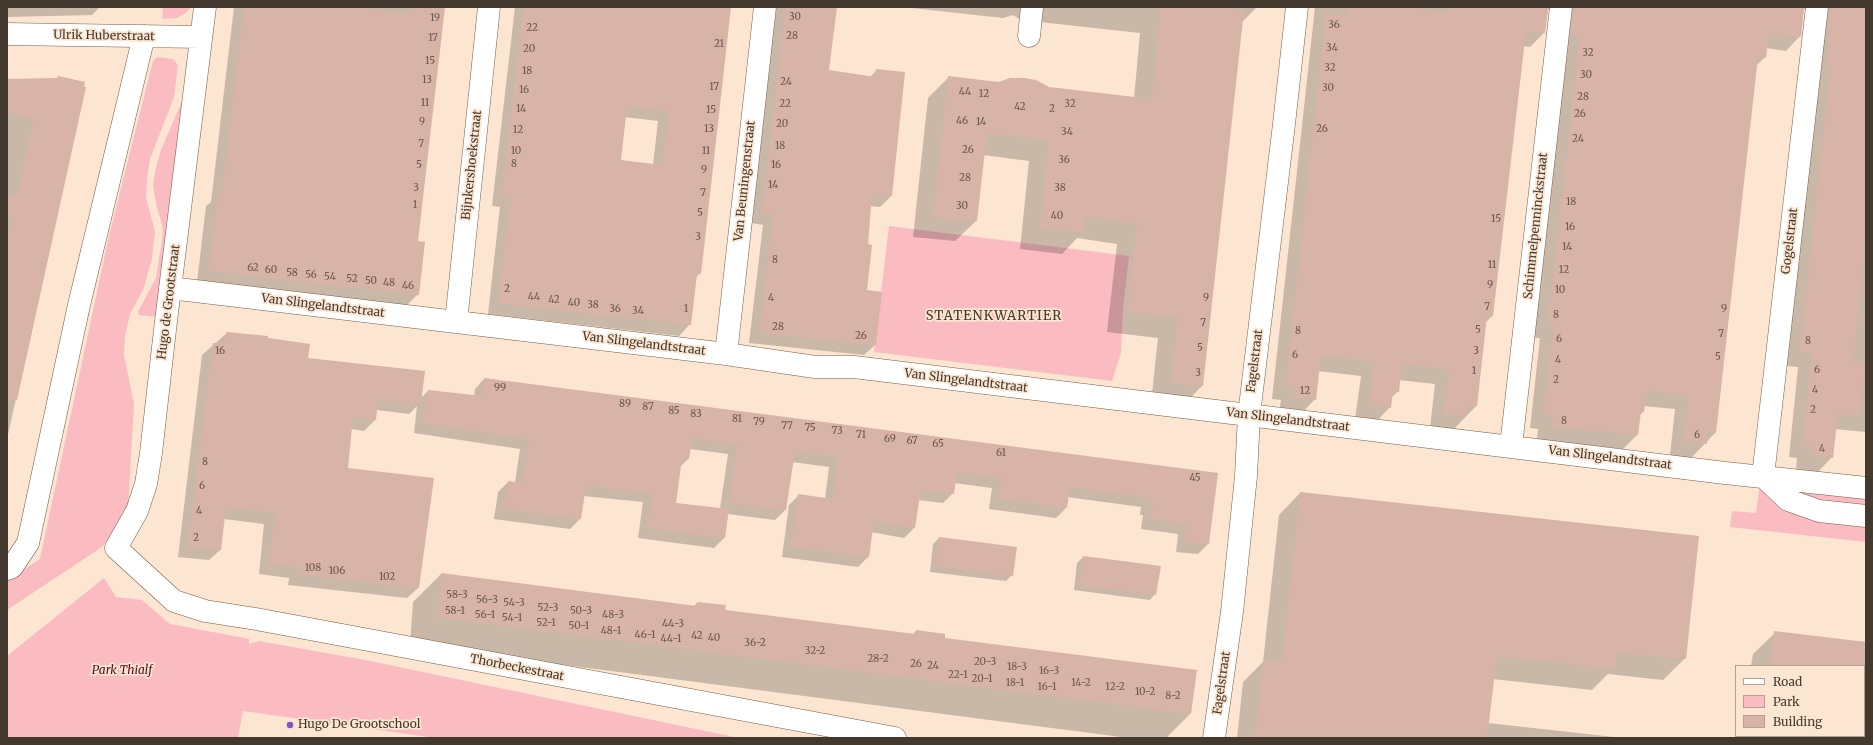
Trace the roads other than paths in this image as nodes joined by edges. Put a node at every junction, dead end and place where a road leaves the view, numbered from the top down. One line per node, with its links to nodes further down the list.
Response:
1 (205, 7): 11 (street, Hugo de Grootstraat)
2 (489, 7): 13 (street, Bijnkershoekstraat)
3 (765, 7): 14 (street, Van Beuningenstraat)
4 (1032, 7): 10 (street)
5 (1297, 7): 15 (street, Fagelstraat)
6 (1561, 7): 16 (street, Schimmelpenninckstraat)
7 (1817, 7): 17 (street, Gogelstraat)
8 (7, 34): 9 (street, Ulrik Huberstraat)
9 (144, 36): 11 (street, Ulrik Huberstraat); 20 (street)
10 (1029, 36)
11 (201, 37): 12 (street, Hugo de Grootstraat)
12 (170, 288): 13 (street, Van Slingelandtstraat); 21 (street, Hugo de Grootstraat)
13 (456, 322): 14 (street, Van Slingelandtstraat)
14 (726, 354): 15 (street, Van Slingelandtstraat)
15 (1249, 415): 16 (street, Van Slingelandtstraat); 23 (street, Fagelstraat)
16 (1511, 446): 17 (street, Van Slingelandtstraat)
17 (1763, 476): 18 (street, Van Slingelandtstraat); 19 (street)
18 (1866, 488)
19 (1866, 516)
20 (7, 569)
21 (148, 578): 22 (street, Thorbeckestraat)
22 (895, 738)
23 (1214, 738)

